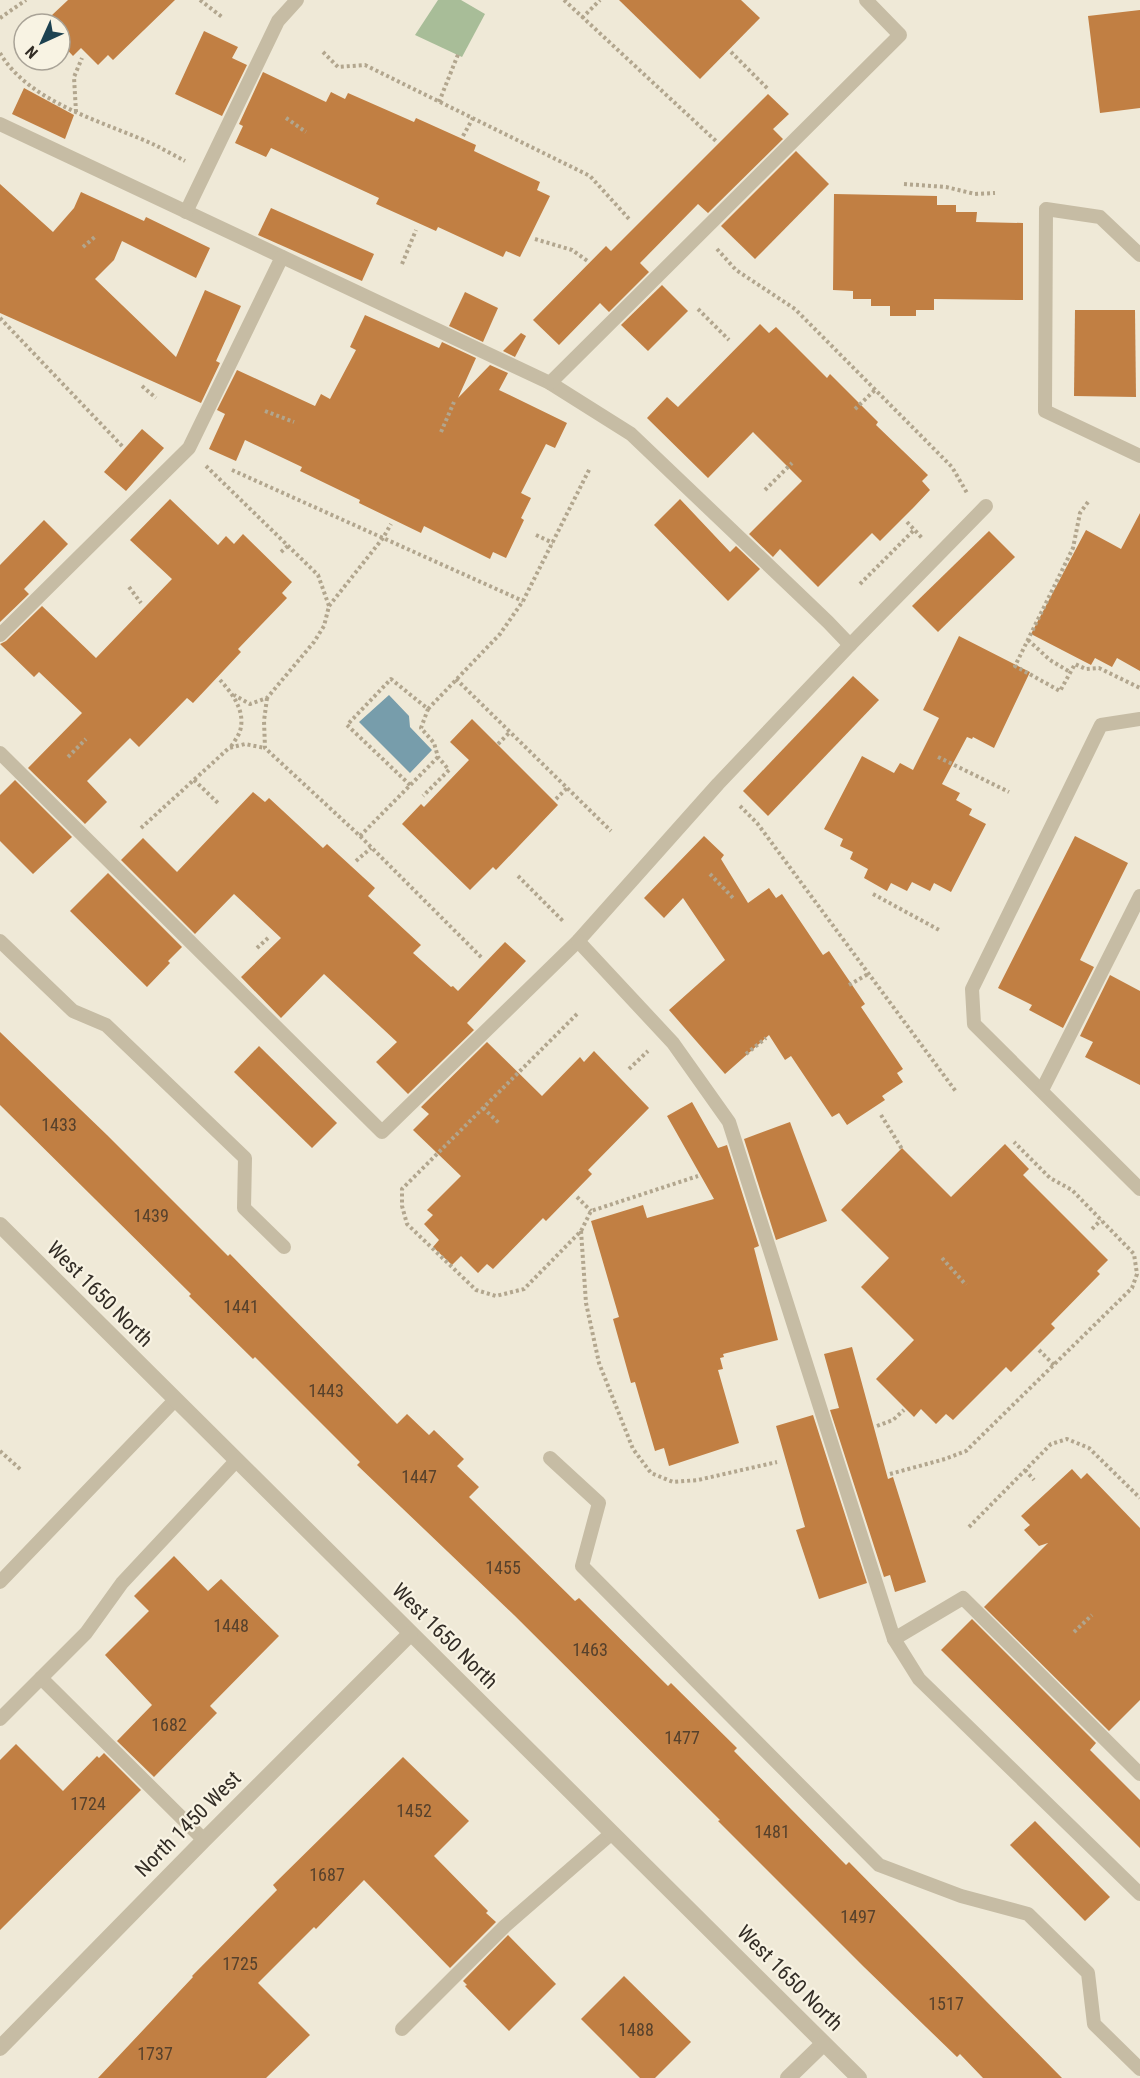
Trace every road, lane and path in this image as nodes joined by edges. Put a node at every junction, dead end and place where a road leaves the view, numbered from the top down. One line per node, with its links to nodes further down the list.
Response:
1 (26, 0): 8 (path)
2 (200, 0): 7 (path)
3 (297, 0): 27 (lane)
4 (564, 0): 9 (path)
5 (600, 0): 9 (path)
6 (866, 0): 41 (lane)
7 (222, 17)
8 (0, 18)
9 (582, 18): 23 (path)
10 (322, 52): 16 (path)
11 (459, 52): 16 (path)
12 (731, 52): 15 (path)
13 (0, 53): 17 (path)
14 (82, 58): 17 (path)
15 (769, 90)
16 (439, 102): 19 (path)
17 (76, 112): 24 (path)
18 (286, 118): 21 (path)
19 (473, 118): 22 (path); 28 (path)
20 (0, 124): 27 (lane)
21 (306, 132)
22 (462, 136)
23 (717, 142)
24 (186, 162)
25 (904, 184): 26 (path)
26 (995, 193)
27 (186, 212): 35 (lane)
28 (630, 220)
29 (416, 230): 37 (path)
30 (96, 236): 32 (path)
31 (535, 239): 36 (path)
32 (84, 247)
33 (716, 248): 43 (path)
34 (1140, 255): 52 (lane)
35 (282, 257): 41 (lane); 51 (lane)
36 (589, 262)
37 (402, 264)
38 (698, 309): 40 (path)
39 (0, 318): 50 (path)
40 (729, 340)
41 (550, 383): 76 (lane)
42 (142, 386): 44 (path)
43 (876, 389): 46 (path); 57 (path)
44 (156, 398)
45 (454, 402): 49 (path)
46 (855, 409)
47 (265, 411): 48 (path)
48 (294, 422)
49 (441, 432)
50 (123, 447)
51 (189, 448): 67 (path); 74 (lane)
52 (1140, 456)
53 (792, 463): 56 (path)
54 (590, 468): 65 (path)
55 (232, 470): 64 (path)
56 (765, 490)
57 (971, 500)
58 (1088, 502): 75 (path)
59 (986, 506): 76 (lane)
60 (907, 522): 62 (path)
61 (391, 524): 64 (path)
62 (914, 530): 66 (path); 69 (path)
63 (536, 535): 65 (path)
64 (383, 538): 71 (path); 73 (path)
65 (552, 543): 71 (path)
66 (928, 543)
67 (288, 546): 68 (path); 73 (path)
68 (281, 552)
69 (860, 584)
70 (129, 587): 72 (path)
71 (523, 602): 78 (path)
72 (141, 603)
73 (329, 606): 82 (path)
74 (0, 635)
75 (1028, 640): 77 (path); 77 (path)
76 (850, 645): 116 (lane)
77 (1070, 672): 80 (path)
78 (456, 679): 83 (path); 85 (path)
79 (220, 680): 81 (path)
80 (1140, 688)
81 (234, 695): 82 (path); 88 (path)
82 (267, 698): 89 (path)
83 (428, 710): 92 (path); 95 (path)
84 (1140, 719): 126 (lane)
85 (510, 732): 87 (path); 96 (path)
86 (86, 739): 91 (path)
87 (498, 744)
88 (230, 748): 89 (path); 94 (path)
89 (265, 748): 104 (path)
90 (0, 753): 116 (lane)
91 (68, 757)
92 (438, 757): 95 (path); 98 (path)
93 (938, 757): 97 (path)
94 (194, 780): 100 (path); 102 (path)
95 (410, 786): 104 (path)
96 (567, 788): 99 (path); 103 (path)
97 (1009, 792)
98 (423, 795)
99 (556, 799)
100 (219, 804)
101 (740, 806): 119 (path)
102 (141, 828)
103 (611, 831)
104 (360, 836): 105 (path)
105 (371, 848): 106 (path); 118 (path)
106 (356, 861)
107 (710, 874): 111 (path)
108 (518, 876): 112 (path)
109 (873, 894): 113 (path)
110 (1140, 896): 126 (lane)
111 (734, 899)
112 (564, 922)
113 (941, 930)
114 (268, 938): 117 (path)
115 (0, 940): 141 (lane)
116 (578, 941): 163 (lane)
117 (257, 948)
118 (483, 959)
119 (870, 974): 120 (path); 127 (path)
120 (849, 986)
121 (577, 1014): 128 (path)
122 (766, 1038): 124 (path)
123 (649, 1050): 125 (path)
124 (746, 1054)
125 (629, 1069)
126 (1042, 1090): 134 (lane)
127 (957, 1093)
128 (483, 1108): 130 (path); 140 (path)
129 (881, 1115): 132 (path)
130 (500, 1124)
131 (1014, 1142): 137 (path)
132 (902, 1149)
133 (698, 1176): 136 (path)
134 (1140, 1189)
135 (577, 1197): 136 (path)
136 (591, 1211): 140 (path)
137 (1101, 1220): 139 (path); 145 (path)
138 (0, 1225): 146 (street, West 1650 North)
139 (1092, 1229)
140 (581, 1231): 152 (path)
141 (284, 1247)
142 (942, 1258): 143 (path)
143 (966, 1285)
144 (1038, 1350): 145 (path)
145 (1054, 1365): 155 (path)
146 (175, 1400): 151 (street, West 1650 North); 159 (lane)
147 (904, 1410): 148 (path)
148 (877, 1426)
149 (0, 1451): 153 (path)
150 (550, 1458): 173 (lane)
151 (236, 1461): 162 (street, West 1650 North); 164 (lane)
152 (777, 1462)
153 (21, 1470)
154 (1025, 1470): 156 (path); 157 (path); 158 (path)
155 (890, 1474)
156 (1034, 1479)
157 (1140, 1498)
158 (969, 1527)
159 (0, 1582)
160 (1092, 1614): 161 (path)
161 (1074, 1632)
162 (410, 1634): 167 (street, West 1650 North); 168 (street, North 1450 West)
163 (894, 1639): 166 (lane); 169 (lane)
164 (41, 1678): 165 (lane); 168 (lane)
165 (0, 1719)
166 (1140, 1774)
167 (612, 1833): 170 (lane); 171 (street, West 1650 North)
168 (204, 1840): 172 (street, North 1450 West)
169 (1140, 1894)
170 (402, 2029)
171 (823, 2044): 174 (street); 175 (street, West 1650 North)
172 (0, 2048)
173 (1140, 2069)
174 (788, 2078)
175 (859, 2078)

